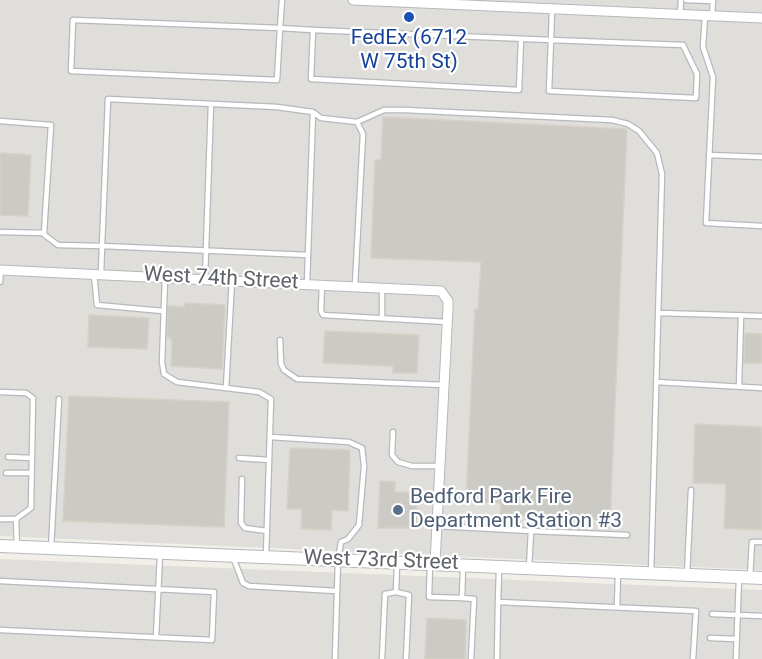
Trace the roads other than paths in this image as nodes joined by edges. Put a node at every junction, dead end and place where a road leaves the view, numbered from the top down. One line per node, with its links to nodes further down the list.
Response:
1 (282, 0): 10 (lane)
2 (353, 0): 6 (street)
3 (681, 0): 7 (lane)
4 (686, 0): 5 (lane)
5 (713, 0): 8 (lane)
6 (552, 9): 7 (street); 13 (lane)
7 (680, 15): 8 (street)
8 (708, 16): 9 (street); 18 (lane)
9 (762, 18)
10 (280, 28): 10 (lane); 11 (lane)
11 (313, 30): 12 (lane); 12 (lane)
12 (521, 39): 13 (lane)
13 (551, 40): 13 (lane)
14 (211, 104): 15 (lane); 23 (lane); 24 (lane)
15 (313, 112): 17 (lane); 25 (lane)
16 (0, 122): 22 (lane)
17 (357, 122): 34 (lane); 37 (lane)
18 (709, 154): 19 (lane); 20 (lane)
19 (762, 157)
20 (762, 226)
21 (0, 232): 22 (lane)
22 (42, 233): 23 (lane)
23 (102, 246): 24 (lane); 27 (lane)
24 (205, 251): 25 (lane); 29 (lane)
25 (308, 255): 32 (lane)
26 (0, 270): 27 (street, West 74th Street); 31 (lane)
27 (98, 274): 28 (street, West 74th Street); 36 (lane)
28 (165, 277): 29 (street, West 74th Street); 36 (lane)
29 (205, 279): 30 (street, West 74th Street)
30 (232, 280): 32 (street, West 74th Street); 46 (lane)
31 (0, 282)
32 (307, 283): 33 (street, West 74th Street)
33 (321, 284): 34 (street, West 74th Street); 40 (lane)
34 (355, 285): 35 (street, West 74th Street)
35 (382, 286): 40 (lane); 41 (street, West 74th Street)
36 (163, 310): 46 (lane)
37 (658, 313): 38 (lane); 43 (lane)
38 (741, 316): 39 (lane); 45 (lane)
39 (762, 316)
40 (382, 318): 41 (lane)
41 (447, 322): 44 (street)
42 (280, 340): 44 (lane)
43 (656, 382): 45 (lane); 81 (lane)
44 (444, 385): 56 (street)
45 (739, 386): 47 (lane)
46 (226, 388): 51 (lane)
47 (762, 388)
48 (0, 392): 53 (lane)
49 (59, 399): 70 (lane)
50 (393, 432): 56 (lane)
51 (270, 437): 55 (lane); 74 (lane)
52 (8, 458): 53 (lane)
53 (32, 458): 58 (lane)
54 (239, 458): 55 (lane)
55 (269, 460): 64 (lane)
56 (440, 466): 63 (street)
57 (6, 473): 58 (lane)
58 (31, 473): 62 (lane)
59 (242, 479): 64 (lane)
60 (691, 490): 82 (lane)
61 (0, 519): 62 (lane)
62 (16, 519): 69 (lane)
63 (437, 526): 65 (lane); 76 (street)
64 (267, 531): 73 (lane)
65 (531, 531): 66 (lane); 79 (lane)
66 (627, 535)
67 (762, 542): 83 (lane)
68 (0, 546): 69 (street, West 73rd Street)
69 (17, 547): 70 (street, West 73rd Street)
70 (51, 548): 71 (street, West 73rd Street)
71 (160, 552): 72 (street, West 73rd Street); 85 (lane)
72 (233, 555): 73 (street, West 73rd Street); 86 (lane)
73 (266, 556): 74 (street, West 73rd Street)
74 (338, 560): 75 (street, West 73rd Street); 86 (lane)
75 (397, 562): 76 (street, West 73rd Street); 87 (lane)
76 (433, 563): 77 (street, West 73rd Street); 88 (lane)
77 (464, 565): 78 (street, West 73rd Street); 88 (lane)
78 (499, 566): 79 (street, West 73rd Street); 89 (lane)
79 (528, 568): 80 (street, West 73rd Street)
80 (618, 572): 81 (street, West 73rd Street); 90 (lane)
81 (651, 573): 82 (street, West 73rd Street)
82 (687, 575): 83 (street, West 73rd Street)
83 (750, 578): 92 (lane)
84 (0, 581): 85 (lane)
85 (159, 589): 95 (lane); 95 (lane)
86 (338, 591): 98 (lane)
87 (396, 592): 99 (lane); 100 (lane)
88 (462, 598): 101 (lane)
89 (498, 602): 90 (lane); 102 (lane)
90 (617, 607): 103 (lane)
91 (711, 614): 92 (lane)
92 (737, 615): 93 (lane); 97 (lane)
93 (762, 616)
94 (0, 630): 95 (lane)
95 (156, 637)
96 (711, 638): 97 (lane)
97 (736, 639): 104 (lane)
98 (335, 659)
99 (382, 659)
100 (406, 659)
101 (471, 659)
102 (497, 659)
103 (693, 659)
104 (736, 659)

